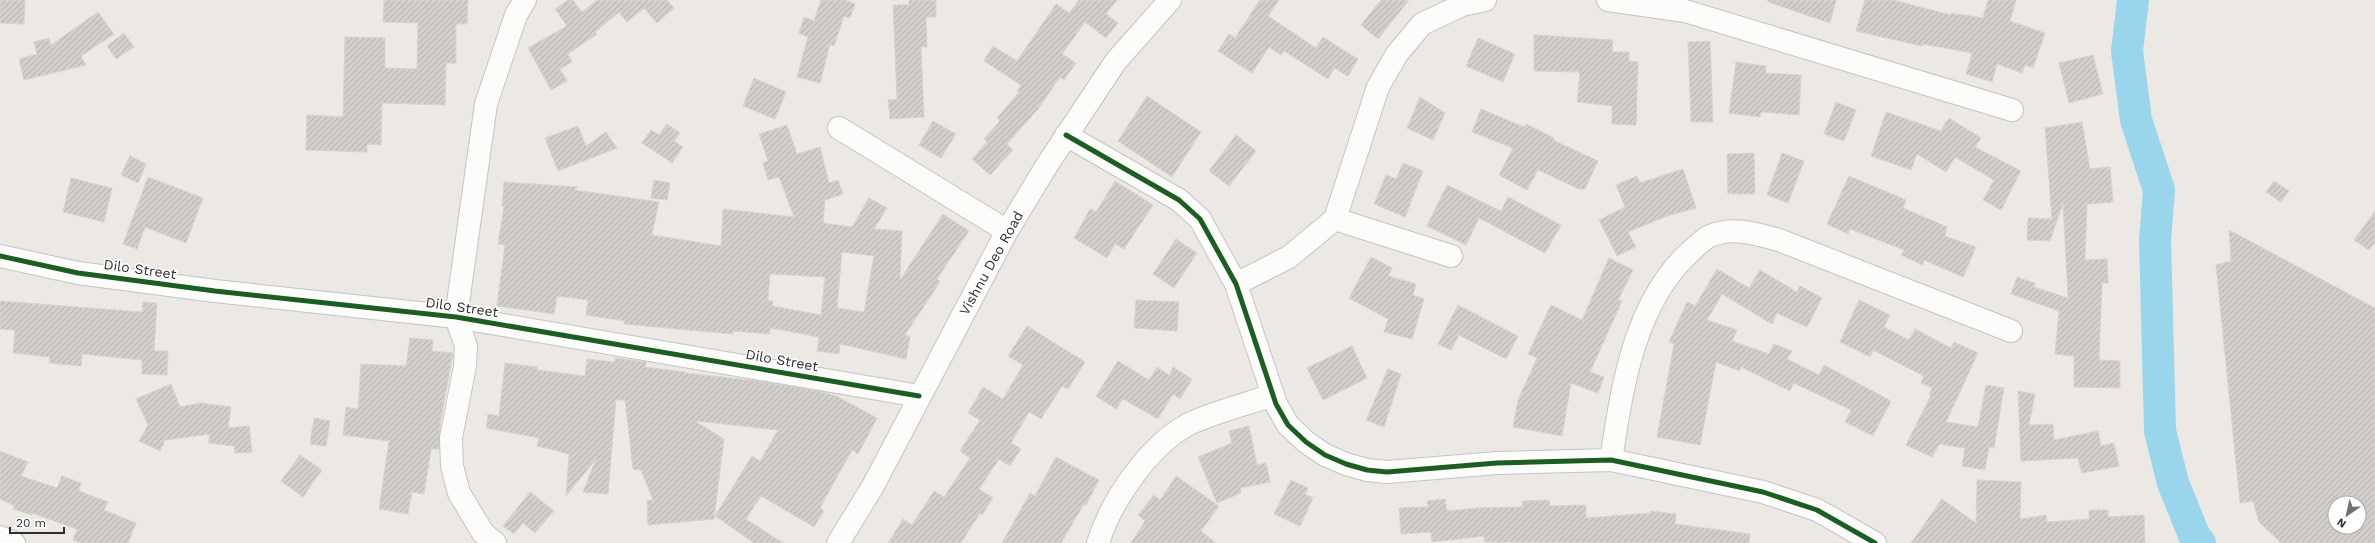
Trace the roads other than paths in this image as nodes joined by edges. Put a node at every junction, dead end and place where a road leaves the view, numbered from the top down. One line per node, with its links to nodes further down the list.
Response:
1 (525, 0): 13 (street)
2 (1170, 0): 7 (street, Vishnu Deo Road)
3 (1485, 0): 8 (street)
4 (1608, 0): 5 (street)
5 (2012, 110)
6 (839, 128): 9 (street)
7 (1066, 135): 9 (street, Vishnu Deo Road); 12 (street)
8 (1335, 219): 11 (street); 12 (street)
9 (1008, 232): 16 (street, Vishnu Deo Road)
10 (0, 256): 13 (street, Dilo Street)
11 (1451, 256)
12 (1236, 284): 15 (street)
13 (456, 317): 16 (street, Dilo Street); 20 (street)
14 (2011, 332): 17 (street)
15 (1273, 395): 17 (street); 22 (street)
16 (919, 396): 21 (street, Vishnu Deo Road)
17 (1610, 460): 23 (street)
18 (0, 537): 19 (street)
19 (14, 543)
20 (495, 543)
21 (838, 543)
22 (1098, 543)
23 (1875, 543)

